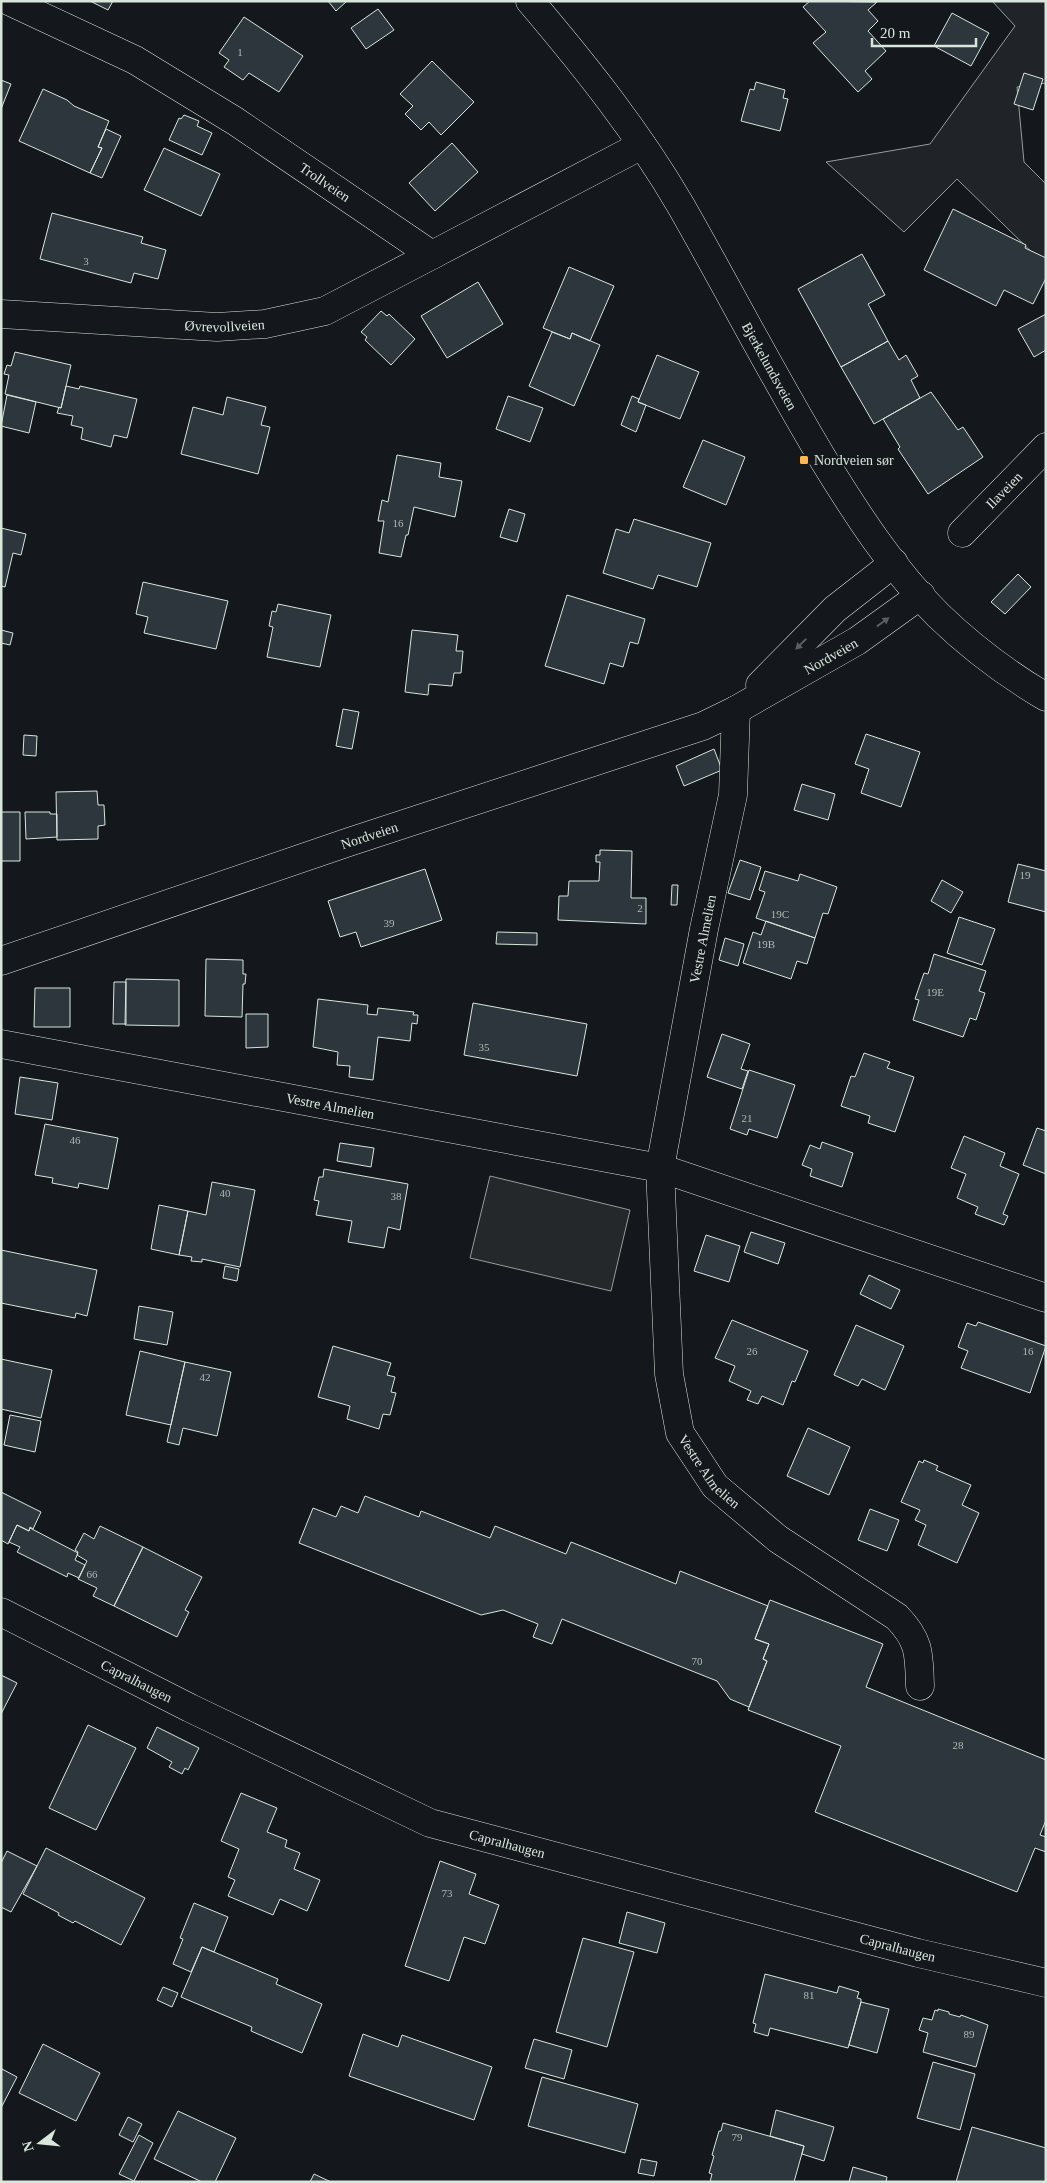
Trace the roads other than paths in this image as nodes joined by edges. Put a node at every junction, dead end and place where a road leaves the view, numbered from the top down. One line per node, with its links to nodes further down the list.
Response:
1 (9, 1): 4 (street, Trollveien)
2 (530, 1): 3 (street, Bjerkelundsveien)
3 (642, 145): 4 (street); 8 (street, Bjerkelundsveien)
4 (432, 255): 5 (street, Øvrevollveien)
5 (1, 314)
6 (1046, 447): 7 (street, Ilaveien)
7 (962, 533)
8 (894, 564): 9 (street, Bjerkelundsveien); 11 (street, Nordveien, one-way to 11)
9 (921, 595): 10 (street, Bjerkelundsveien); 11 (street, Nordveien, one-way to 9)
10 (1046, 697)
11 (736, 710): 12 (street, Nordveien); 14 (street, Vestre Almelien)
12 (1, 960)
13 (1, 1044): 14 (street, Vestre Almelien)
14 (660, 1168): 15 (street, Vestre Almelien); 17 (street, Vestre Almelien)
15 (1046, 1298)
16 (1, 1612): 18 (street, Capralhaugen)
17 (920, 1686)
18 (1046, 1983)

